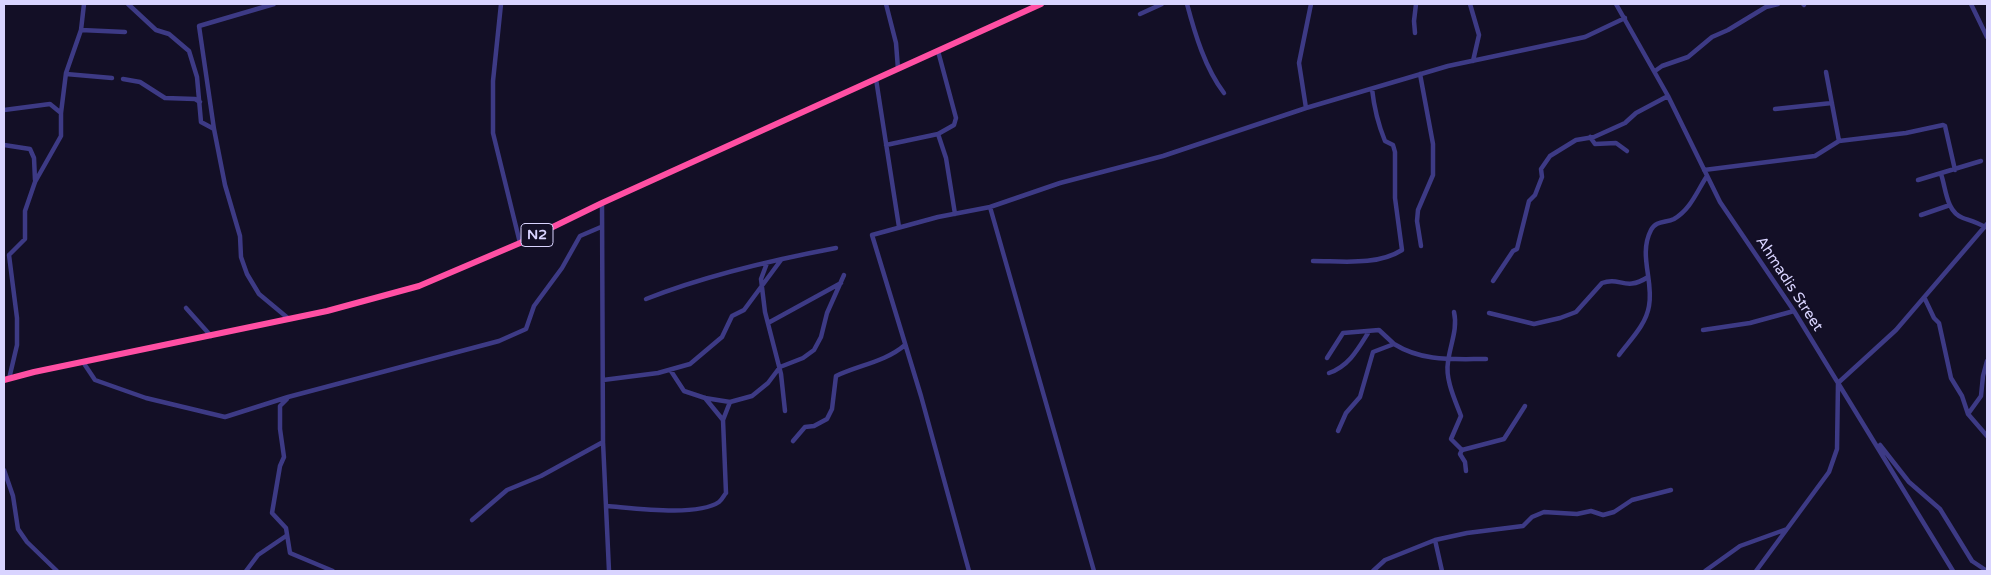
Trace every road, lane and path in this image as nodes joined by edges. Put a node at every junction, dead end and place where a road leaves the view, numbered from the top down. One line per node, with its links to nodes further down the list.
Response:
1 (84, 4): 17 (street)
2 (128, 4): 34 (street)
3 (274, 4): 40 (street)
4 (501, 4): 62 (street)
5 (886, 4): 23 (street)
6 (1041, 4): 21 (highway, N2)
7 (1162, 4): 15 (street)
8 (1187, 4): 32 (street)
9 (1311, 4): 36 (street)
10 (1416, 4): 19 (street)
11 (1470, 4): 22 (street)
12 (1616, 4): 16 (street, Ahmadis Street)
13 (1778, 4): 24 (street)
14 (1971, 4): 20 (street)
15 (1140, 14)
16 (1625, 18): 22 (street); 24 (street, Ahmadis Street)
17 (81, 30): 18 (street); 26 (street)
18 (125, 32)
19 (1415, 33)
20 (1987, 37)
21 (938, 51): 23 (highway, N2); 41 (street)
22 (1473, 61): 27 (street)
23 (898, 69): 30 (highway, N2)
24 (1655, 71): 33 (street, Ahmadis Street)
25 (1826, 72): 35 (street)
26 (66, 74): 28 (street); 39 (street)
27 (1420, 74): 31 (street); 63 (street)
28 (112, 78)
29 (123, 79): 34 (street)
30 (876, 79): 45 (street); 54 (highway, N2)
31 (1372, 89): 36 (street); 68 (street)
32 (1224, 94)
33 (1668, 96): 42 (street); 48 (street, Ahmadis Street)
34 (200, 102): 40 (street)
35 (1832, 103): 37 (street); 43 (street)
36 (1306, 108): 56 (street)
37 (1775, 109)
38 (4, 110): 39 (street)
39 (60, 114): 53 (street)
40 (214, 129): 81 (street)
41 (938, 134): 45 (street); 57 (street)
42 (1590, 138): 46 (street); 72 (street)
43 (1839, 141): 48 (street); 49 (street)
44 (4, 145): 53 (street)
45 (886, 145): 60 (street)
46 (1627, 151)
47 (1981, 162): 49 (street)
48 (1704, 170): 51 (street, Ahmadis Street)
49 (1955, 170): 50 (street)
50 (1942, 174): 52 (street); 55 (street)
51 (1707, 176): 71 (street); 78 (street, Ahmadis Street)
52 (1918, 180)
53 (35, 182): 66 (street)
54 (602, 203): 61 (street); 62 (highway, N2)
55 (1950, 205): 58 (street); 59 (street)
56 (990, 207): 57 (street); 127 (street)
57 (955, 214): 60 (street)
58 (1920, 215)
59 (1986, 226): 76 (street)
60 (900, 227): 87 (street)
61 (602, 228): 98 (street); 100 (street)
62 (520, 244): 81 (highway, N2)
63 (1421, 246)
64 (836, 248): 67 (street)
65 (4, 252): 66 (street)
66 (9, 255): 97 (street)
67 (780, 260): 69 (street); 74 (street)
68 (1313, 261)
69 (767, 263): 74 (street); 75 (street)
70 (844, 275): 73 (street)
71 (1648, 277): 80 (street); 88 (street)
72 (1493, 280)
73 (841, 283): 82 (street); 94 (street)
74 (762, 288): 82 (street); 95 (street)
75 (646, 299)
76 (1925, 299): 99 (street); 105 (street)
77 (186, 308): 85 (street)
78 (1794, 311): 83 (street); 99 (street, Ahmadis Street)
79 (1454, 312): 90 (street)
80 (1488, 314)
81 (289, 319): 85 (highway, N2)
82 (768, 323): 94 (street)
83 (1703, 330)
84 (1368, 333): 86 (street); 89 (street); 96 (street)
85 (211, 336): 92 (highway, N2)
86 (1394, 344): 90 (street); 107 (street)
87 (906, 345): 110 (street); 126 (street)
88 (1619, 355)
89 (1327, 358)
90 (1448, 359): 91 (street); 112 (street)
91 (1486, 359)
92 (83, 362): 97 (highway, N2); 100 (street)
93 (1987, 362): 105 (street)
94 (780, 367): 102 (street); 104 (street)
95 (671, 371): 98 (street); 101 (street)
96 (1329, 373)
97 (6, 380)
98 (603, 380): 111 (street)
99 (1838, 383): 109 (street, Ahmadis Street); 118 (street)
100 (288, 397): 119 (street)
101 (705, 398): 102 (street); 106 (street)
102 (730, 402): 106 (street)
103 (1525, 406): 112 (street)
104 (785, 411)
105 (1968, 414): 108 (street)
106 (723, 420): 116 (street)
107 (1338, 431)
108 (1987, 436)
109 (1874, 439): 132 (street, Ahmadis Street); 133 (street)
110 (793, 441)
111 (603, 442): 116 (street); 117 (street)
112 (1462, 450): 114 (street)
113 (4, 470): 122 (street)
114 (1466, 471)
115 (1670, 490): 120 (street)
116 (607, 506): 125 (street)
117 (472, 520)
118 (1788, 529): 130 (street); 131 (street)
119 (286, 536): 123 (street); 124 (street)
120 (1436, 540): 121 (street); 129 (street)
121 (1378, 569): 128 (street)
122 (57, 571)
123 (246, 571)
124 (333, 571)
125 (609, 571)
126 (969, 571)
127 (1094, 571)
128 (1373, 571)
129 (1442, 571)
130 (1704, 571)
131 (1756, 571)
132 (1953, 571)
133 (1987, 571)

